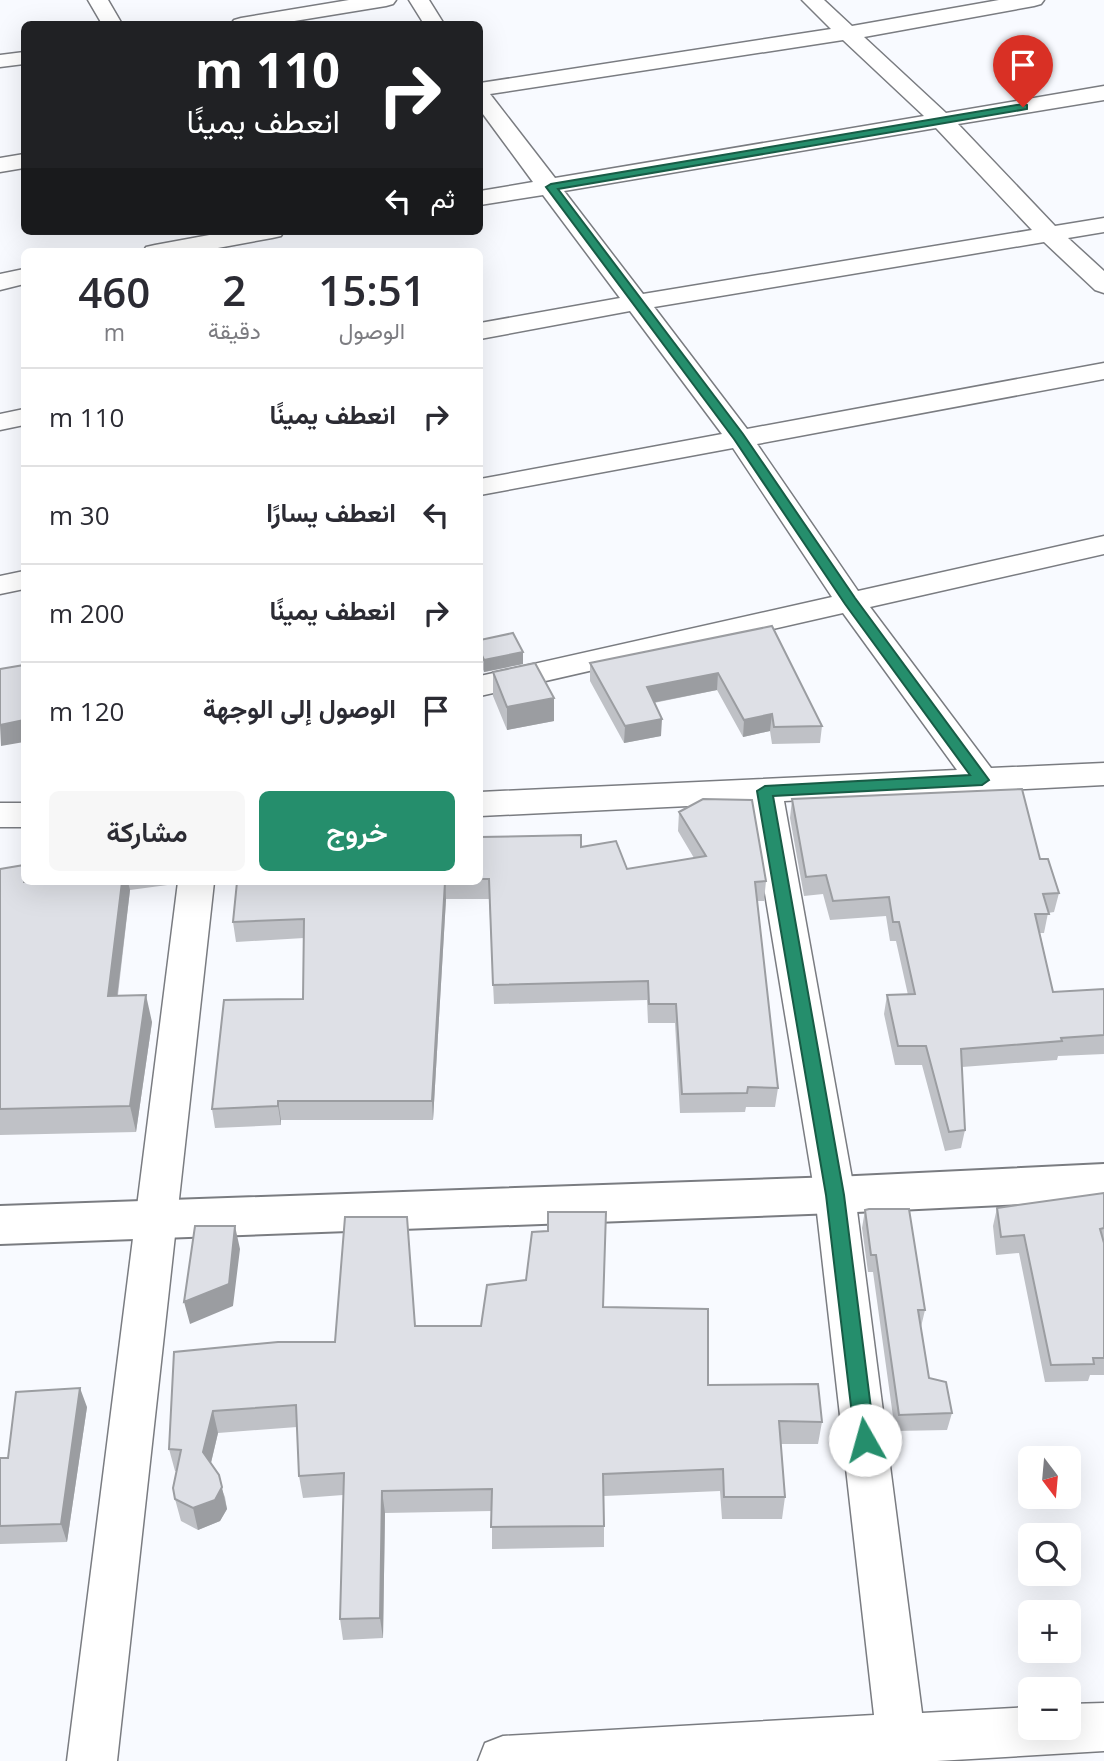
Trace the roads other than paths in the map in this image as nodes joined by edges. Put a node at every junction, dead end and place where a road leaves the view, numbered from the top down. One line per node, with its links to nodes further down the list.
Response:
1 (98, 0): 6 (street)
2 (386, 0): 7 (street)
3 (419, 0): 8 (street)
4 (812, 0): 9 (street)
5 (1034, 0): 9 (street)
6 (110, 21)
7 (259, 21)
8 (432, 21)
9 (849, 33): 12 (street); 15 (street)
10 (21, 58): 11 (street)
11 (0, 61)
12 (483, 89)
13 (1104, 93): 15 (street)
14 (483, 100): 18 (street)
15 (942, 121): 18 (street); 22 (street)
16 (21, 162): 17 (street)
17 (0, 165)
18 (551, 187): 19 (street); 28 (street)
19 (483, 198)
20 (1104, 225): 22 (street)
21 (250, 235): 23 (street)
22 (1050, 235): 27 (street); 28 (street)
23 (218, 241): 24 (street)
24 (178, 248)
25 (21, 278): 26 (street)
26 (0, 282)
27 (1104, 285)
28 (639, 302): 29 (street); 33 (street)
29 (483, 330)
30 (1104, 371): 33 (street)
31 (21, 418): 32 (street)
32 (0, 422)
33 (739, 437): 34 (street); 38 (street)
34 (483, 486)
35 (1104, 545): 38 (street)
36 (21, 581): 37 (street)
37 (0, 585)
38 (850, 601): 39 (street); 41 (street)
39 (483, 685)
40 (1104, 774): 41 (street)
41 (982, 780): 42 (street)
42 (765, 791): 43 (street); 48 (street)
43 (483, 801)
44 (0, 815): 45 (street)
45 (21, 815)
46 (196, 885): 49 (street)
47 (1104, 1182): 48 (street)
48 (835, 1195): 49 (street); 52 (street)
49 (155, 1219): 50 (street); 53 (street)
50 (0, 1225)
51 (1104, 1727): 52 (street)
52 (903, 1750): 54 (street)
53 (92, 1761)
54 (503, 1761)

